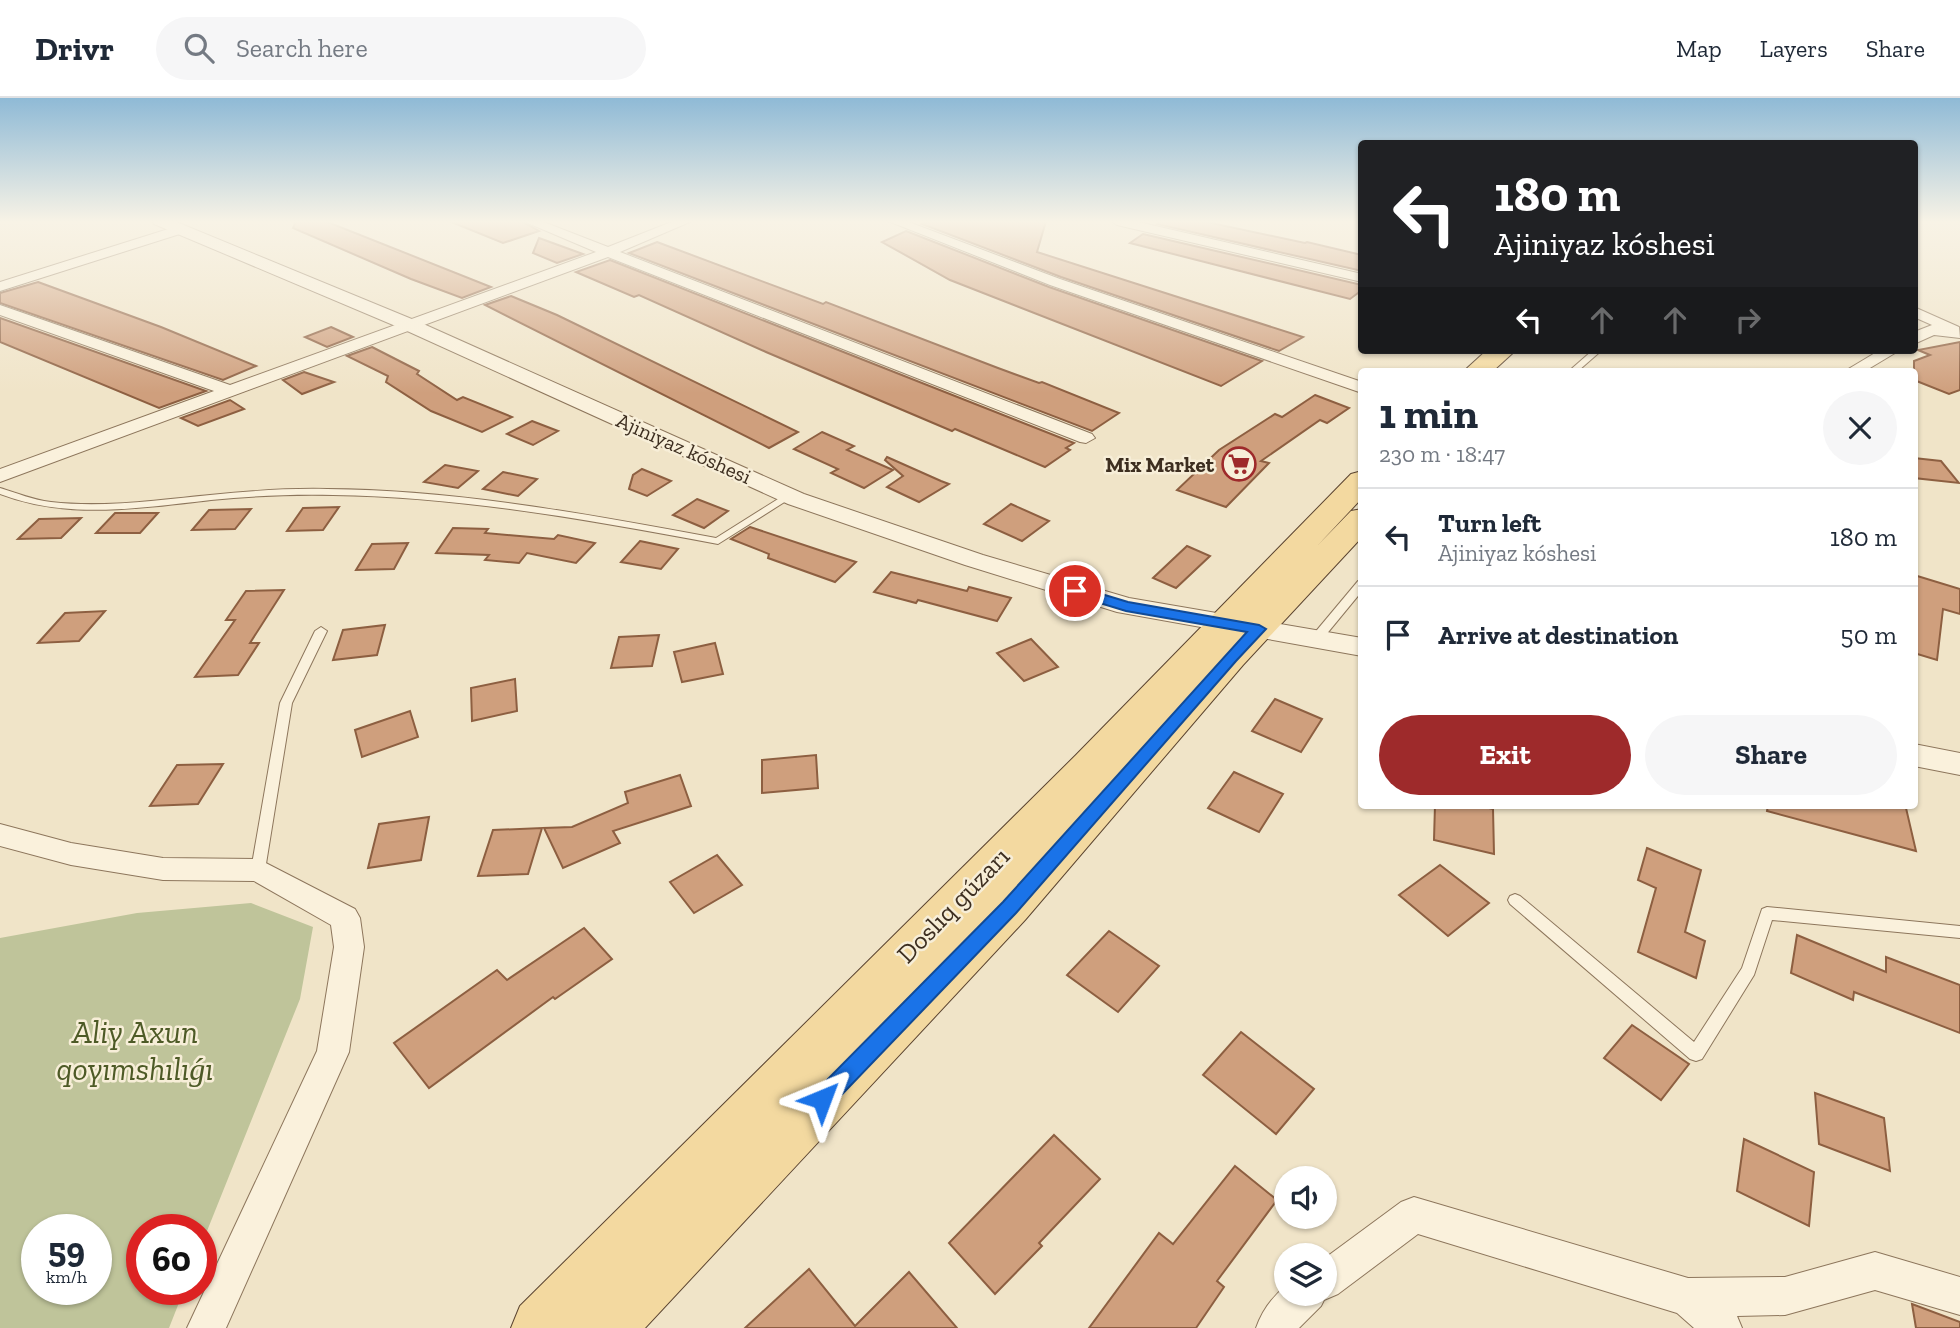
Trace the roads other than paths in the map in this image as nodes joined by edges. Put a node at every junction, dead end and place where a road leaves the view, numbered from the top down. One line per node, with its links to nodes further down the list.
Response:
1 (24, 278): 6 (street)
2 (298, 278): 9 (street, Ajiniyaz kóshesi)
3 (538, 278): 9 (street)
4 (681, 278): 20 (street)
5 (1045, 278): 18 (street)
6 (0, 287)
7 (0, 310): 19 (street)
8 (1918, 313): 10 (street)
9 (412, 326): 19 (street); 24 (street, Ajiniyaz kóshesi)
10 (1957, 332): 11 (street)
11 (1918, 337)
12 (1593, 354): 16 (lane)
13 (1879, 354): 17 (street)
14 (1511, 359): 15 (main road)
15 (1486, 368)
16 (1577, 368)
17 (1858, 368)
18 (1358, 387)
19 (230, 391): 21 (street)
20 (1086, 438)
21 (0, 476)
22 (1358, 485): 27 (main road, Doslıq gúzarı)
23 (0, 491): 24 (lane)
24 (789, 496): 27 (street, Ajiniyaz kóshesi)
25 (1358, 522): 27 (main road, Doslıq gúzarı)
26 (1358, 588): 29 (lane)
27 (1242, 626): 29 (street, Ajiniyaz kóshesi); 42 (main road, Doslıq gúzarı); 43 (main road, Doslıq gúzarı)
28 (321, 631): 34 (lane)
29 (1316, 639): 30 (street, Ajiniyaz kóshesi)
30 (1358, 646)
31 (1918, 756): 32 (street)
32 (1960, 764)
33 (0, 835): 34 (street)
34 (258, 870): 41 (street)
35 (1514, 900): 36 (lane)
36 (1960, 932)
37 (1337, 1272): 39 (street)
38 (1960, 1296): 39 (street)
39 (1688, 1297): 45 (street)
40 (1290, 1306): 44 (street)
41 (206, 1328)
42 (542, 1328)
43 (603, 1328)
44 (1275, 1328)
45 (1723, 1328)

